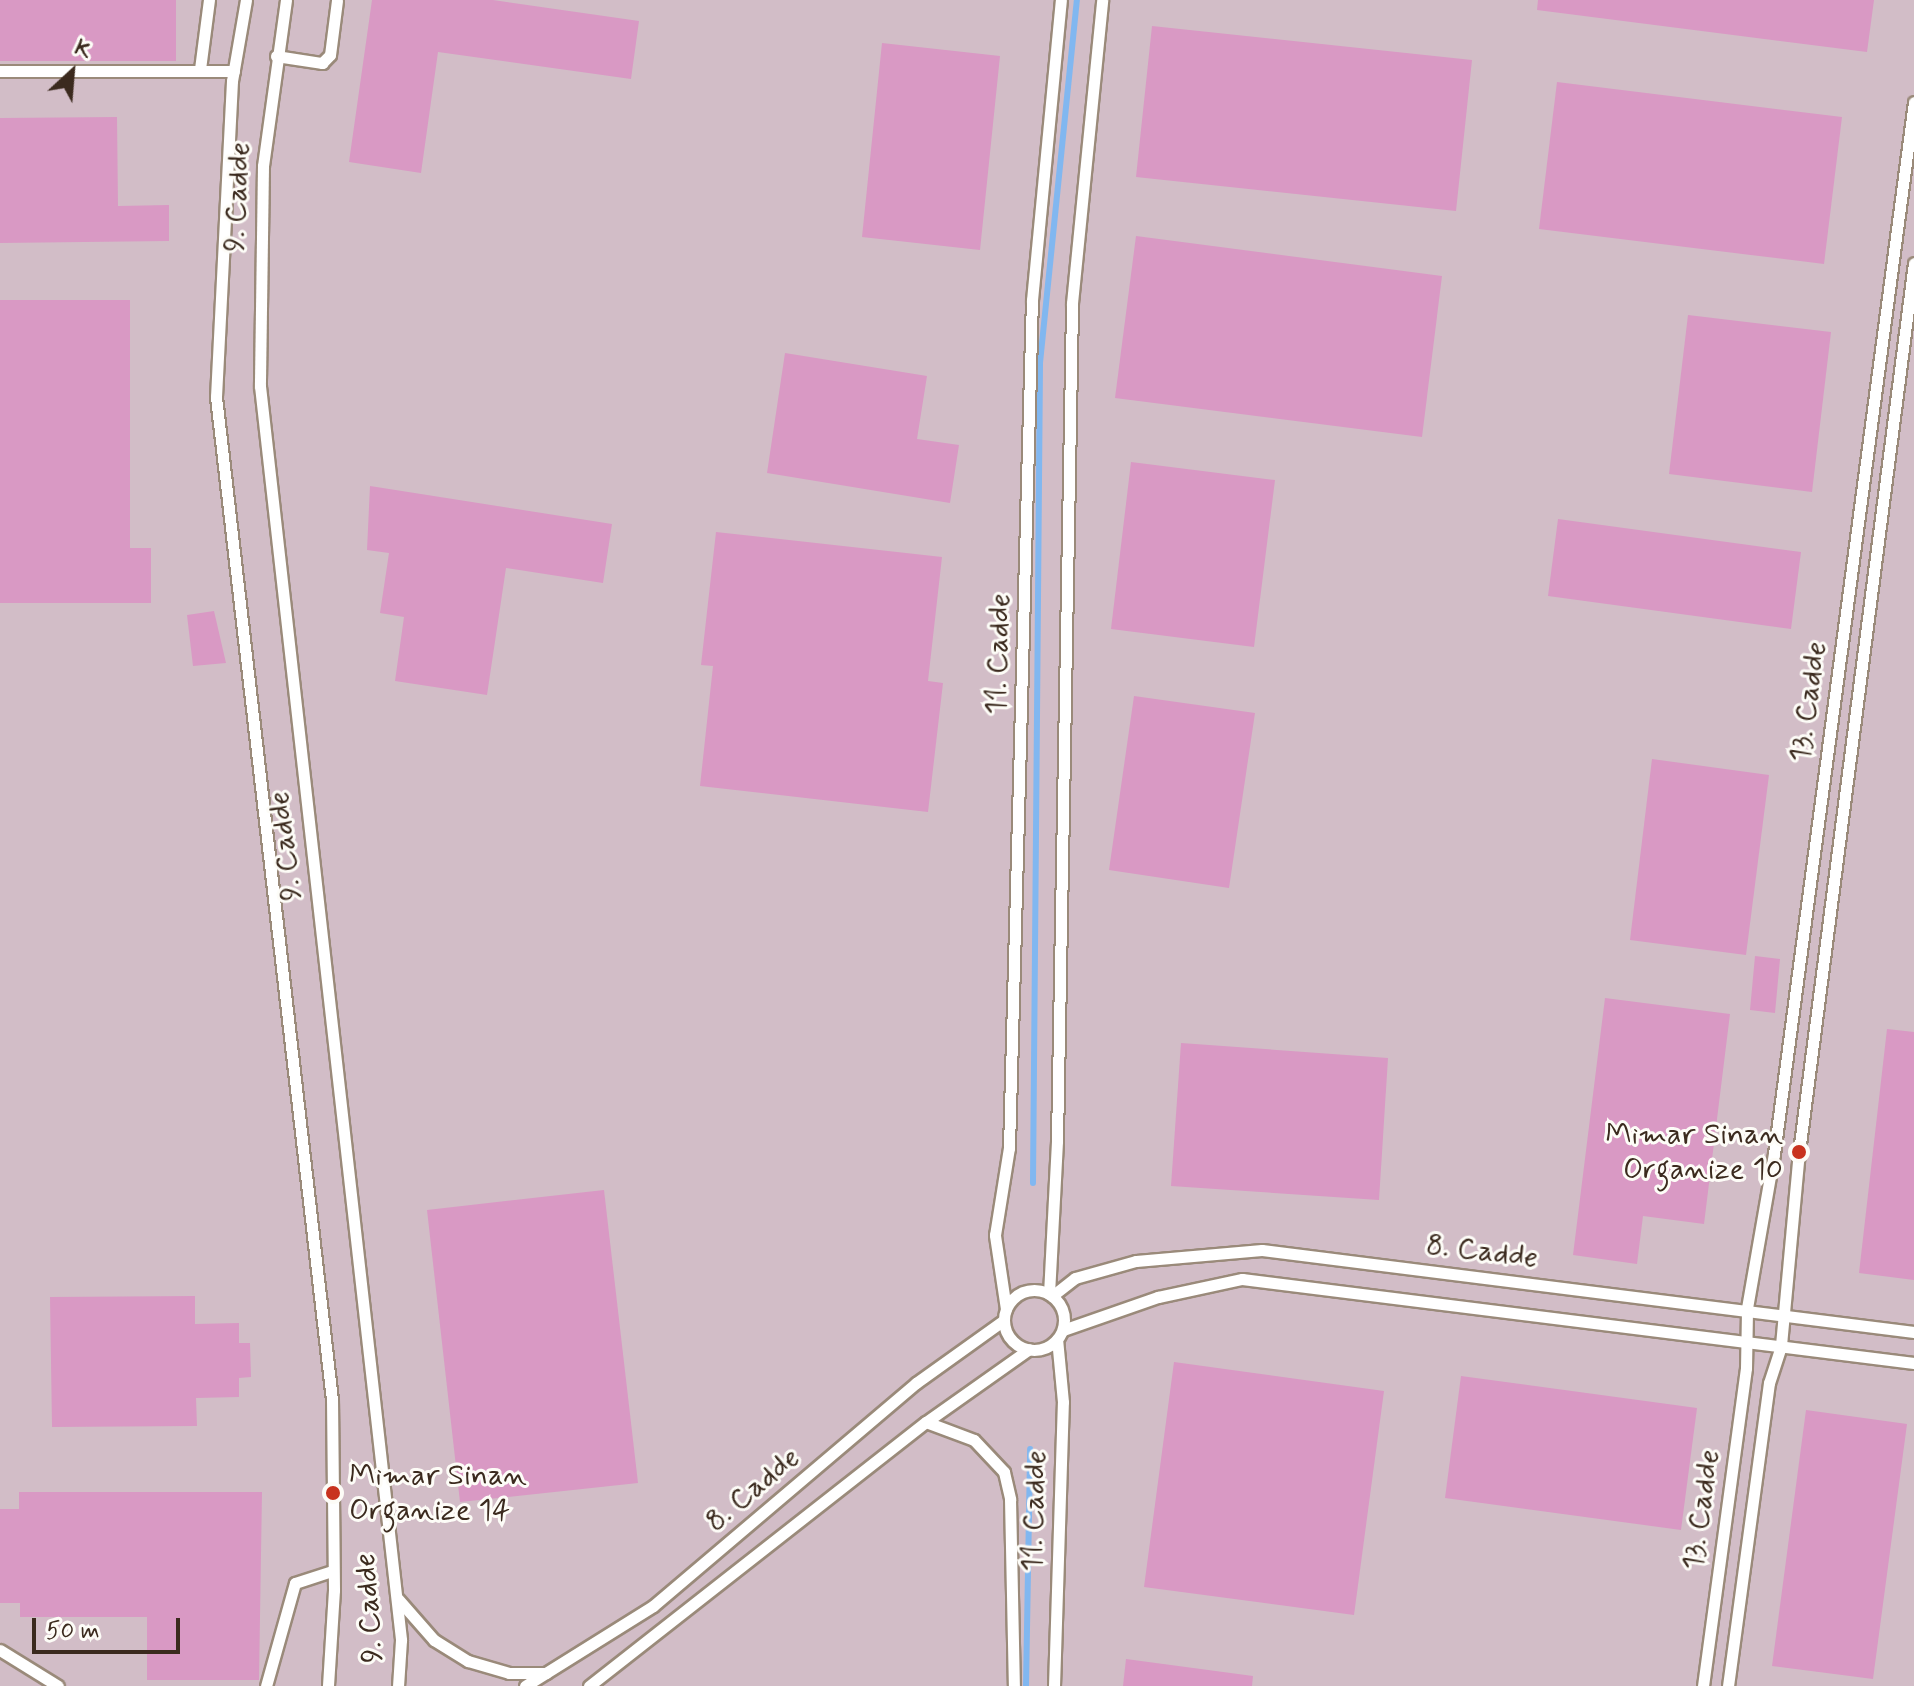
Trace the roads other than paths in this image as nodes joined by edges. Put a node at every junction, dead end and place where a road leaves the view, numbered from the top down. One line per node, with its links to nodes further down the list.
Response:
1 (209, 0): 8 (lane)
2 (246, 0): 10 (lane, 9. Cadde)
3 (286, 0): 7 (lane, 9. Cadde)
4 (337, 0): 7 (lane)
5 (1061, 0): 16 (lane, 11. Cadde)
6 (1102, 0): 13 (lane)
7 (276, 56): 25 (lane, 9. Cadde)
8 (200, 69): 9 (lane); 10 (lane)
9 (0, 71)
10 (234, 71): 24 (lane, 9. Cadde)
11 (1914, 102): 14 (lane, 13. Cadde)
12 (1914, 263): 15 (lane, 13. Cadde)
13 (1051, 1295): 14 (lane, 8. Cadde); 16 (lane); 18 (lane)
14 (1747, 1308): 15 (lane, 8. Cadde); 19 (lane, 13. Cadde)
15 (1784, 1313): 17 (lane, 8. Cadde); 20 (lane, 13. Cadde)
16 (1005, 1314): 21 (lane); 27 (lane, 8. Cadde)
17 (1914, 1332)
18 (1060, 1334): 19 (lane, 8. Cadde); 21 (lane); 35 (lane, 11. Cadde)
19 (1744, 1340): 20 (lane, 8. Cadde); 36 (lane, 13. Cadde)
20 (1781, 1345): 22 (lane, 8. Cadde); 37 (lane, 13. Cadde)
21 (1029, 1349): 23 (lane, 8. Cadde)
22 (1914, 1363)
23 (926, 1422): 33 (lane, 8. Cadde); 34 (lane, 11. Cadde)
24 (333, 1571): 29 (lane); 30 (lane, 9. Cadde)
25 (397, 1596): 27 (lane); 31 (lane, 9. Cadde)
26 (0, 1650): 28 (lane)
27 (551, 1673): 32 (lane, 8. Cadde)
28 (58, 1686)
29 (266, 1686)
30 (328, 1686)
31 (398, 1686)
32 (525, 1686)
33 (589, 1686)
34 (1014, 1686)
35 (1054, 1686)
36 (1703, 1686)
37 (1728, 1686)

